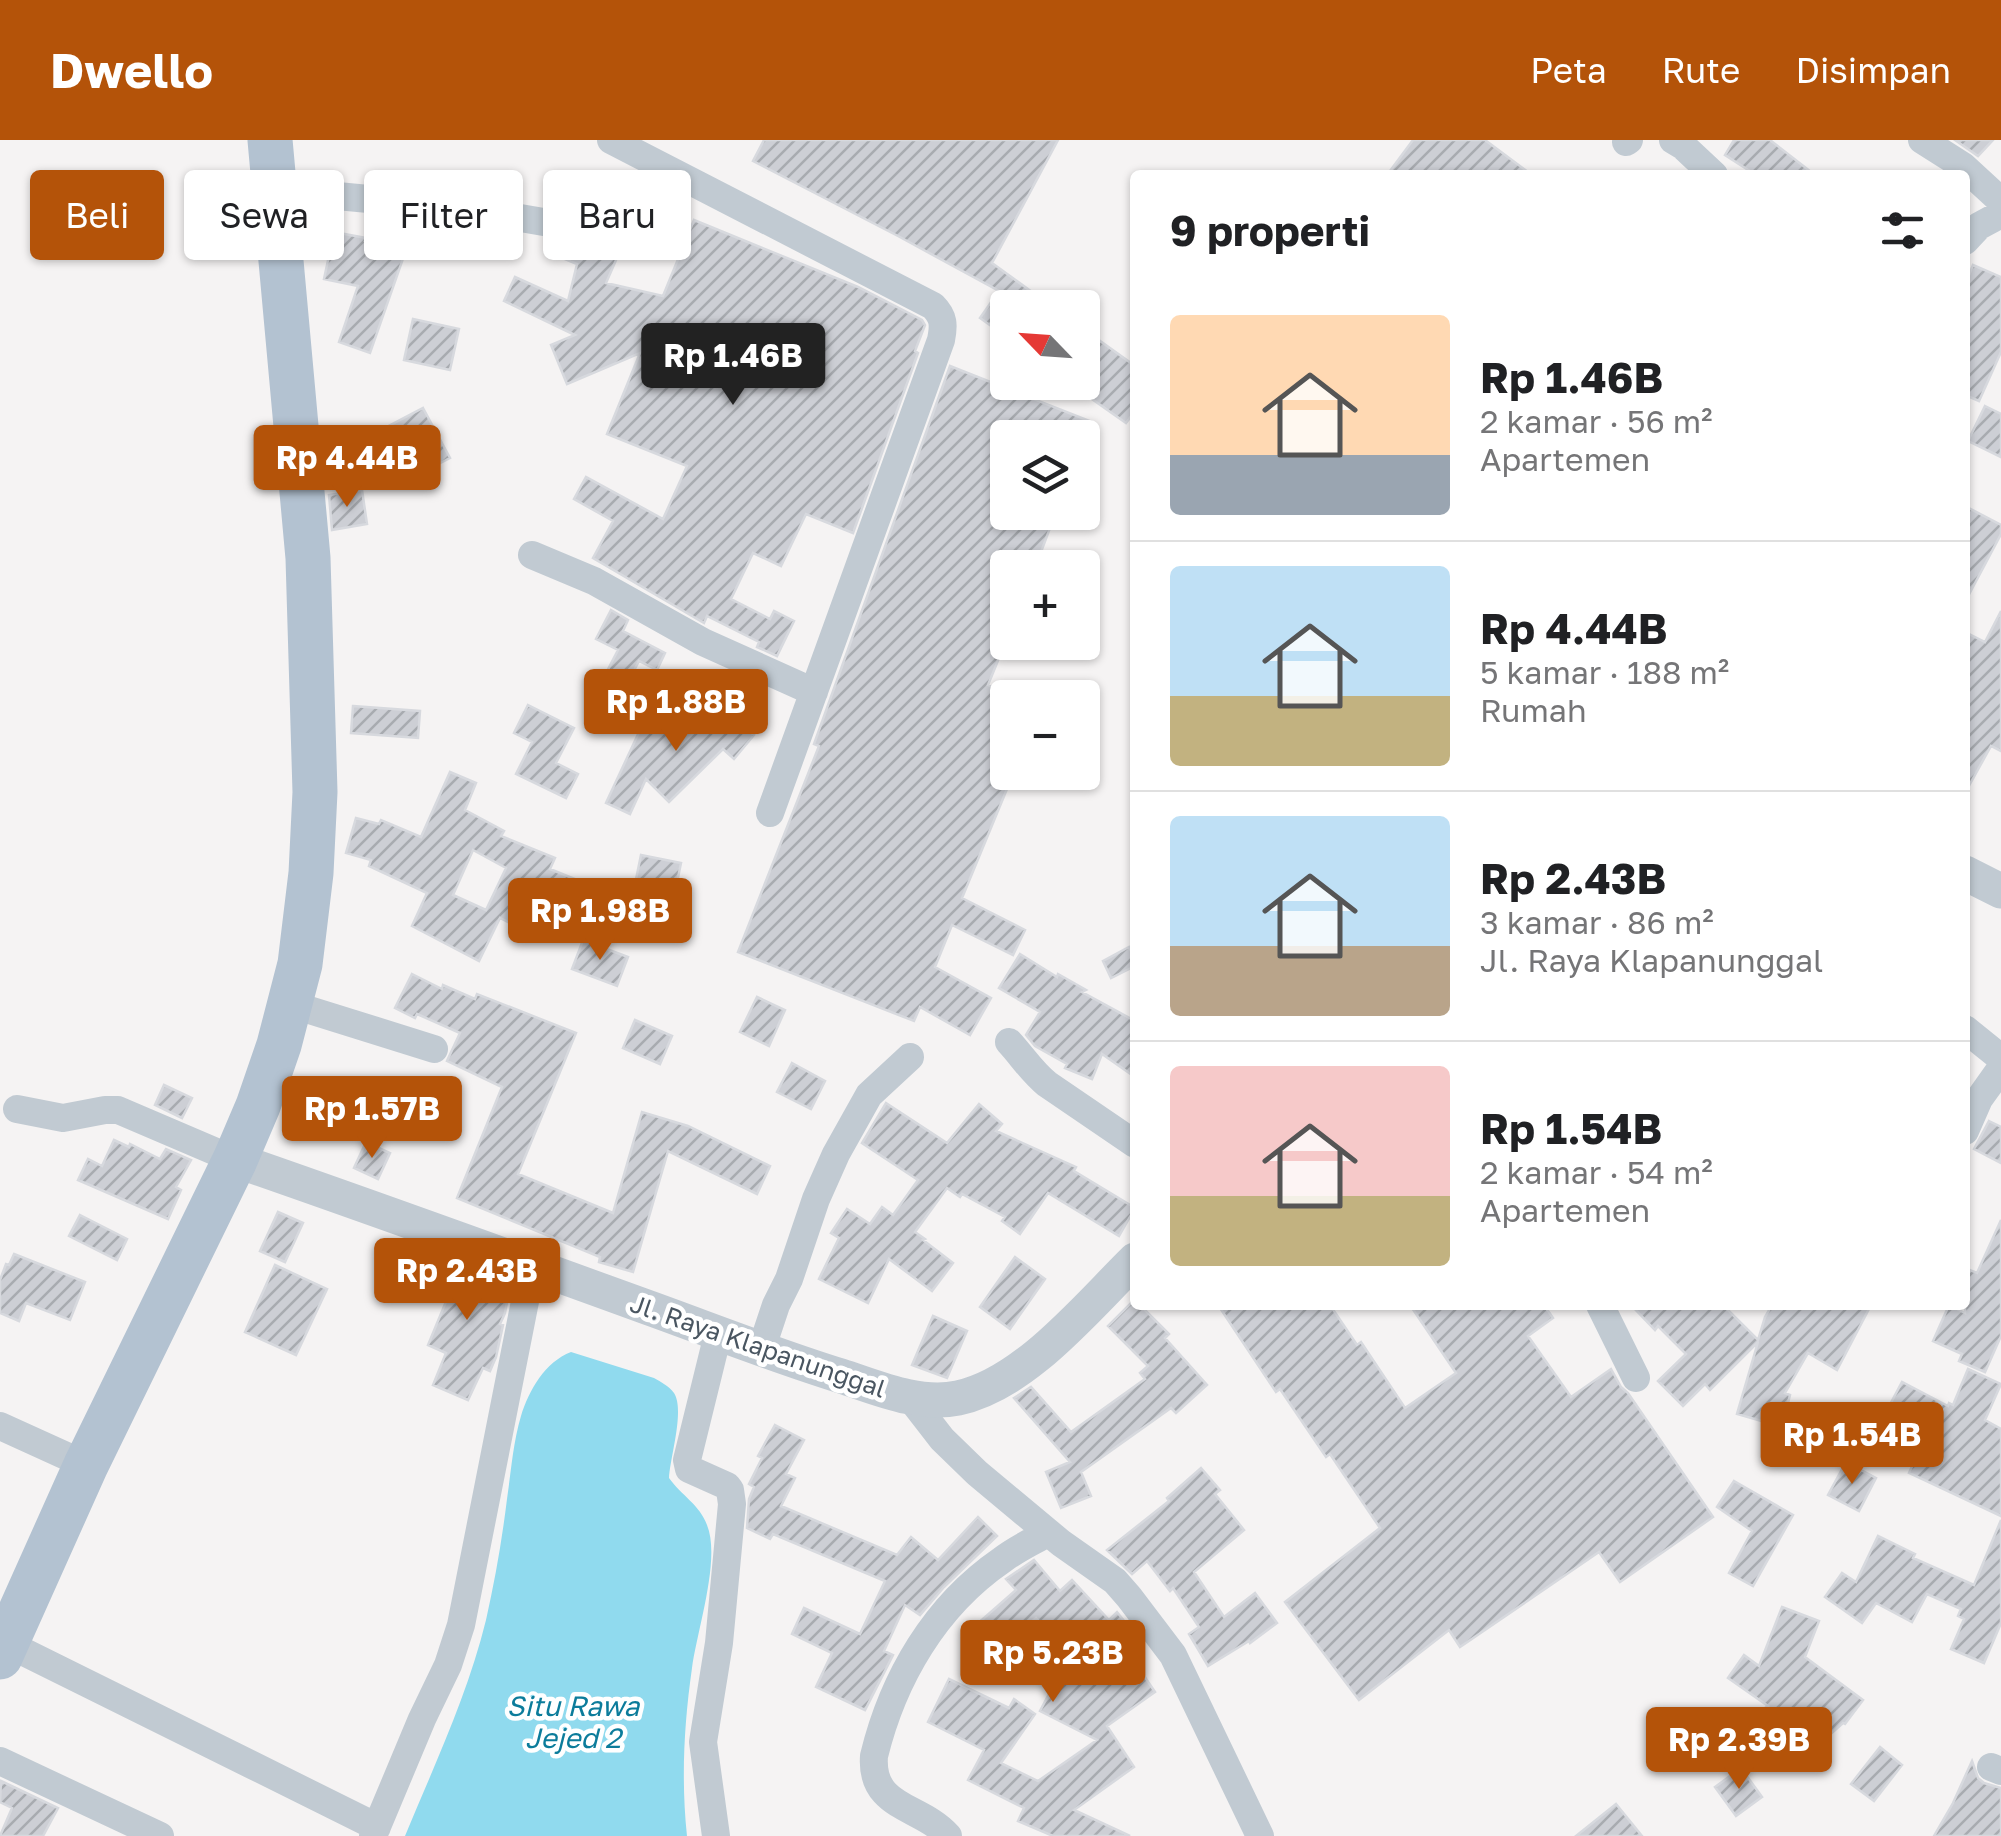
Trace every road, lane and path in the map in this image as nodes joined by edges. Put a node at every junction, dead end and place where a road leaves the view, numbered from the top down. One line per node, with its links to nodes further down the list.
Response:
1 (270, 140): 5 (main road)
2 (611, 140): 16 (street)
3 (1673, 140): 6 (street)
4 (1922, 140): 7 (street)
5 (273, 170)
6 (1709, 170)
7 (1967, 170)
8 (1970, 172): 10 (street)
9 (344, 197): 12 (street)
10 (2001, 201)
11 (2001, 214): 13 (street)
12 (543, 221)
13 (1970, 236)
14 (281, 260): 20 (main road)
15 (532, 554): 16 (street)
16 (814, 692): 17 (street)
17 (770, 813)
18 (1970, 876): 19 (street)
19 (2001, 891)
20 (290, 1004): 23 (street); 30 (main road)
21 (1970, 1032): 25 (street)
22 (1009, 1042): 29 (street)
23 (434, 1050)
24 (910, 1057): 35 (street)
25 (2001, 1058)
26 (2001, 1068): 28 (street)
27 (17, 1109): 30 (street)
28 (1970, 1120)
29 (1130, 1141)
30 (235, 1160): 32 (street, Jl. Raya Klapanunggal); 39 (main road)
31 (1130, 1265): 37 (street, Jl. Raya Klapanunggal)
32 (532, 1266): 34 (street, Jl. Raya Klapanunggal); 43 (street)
33 (1602, 1310): 36 (street)
34 (718, 1334): 35 (street, Jl. Raya Klapanunggal); 45 (street)
35 (761, 1350): 37 (street, Jl. Raya Klapanunggal)
36 (1636, 1378)
37 (911, 1399): 40 (street)
38 (0, 1426): 39 (street)
39 (86, 1465): 41 (main road)
40 (1048, 1532): 46 (street); 47 (street)
41 (3, 1650): 43 (street)
42 (0, 1761): 44 (street)
43 (375, 1832)
44 (160, 1836)
45 (716, 1836)
46 (948, 1836)
47 (1260, 1836)

